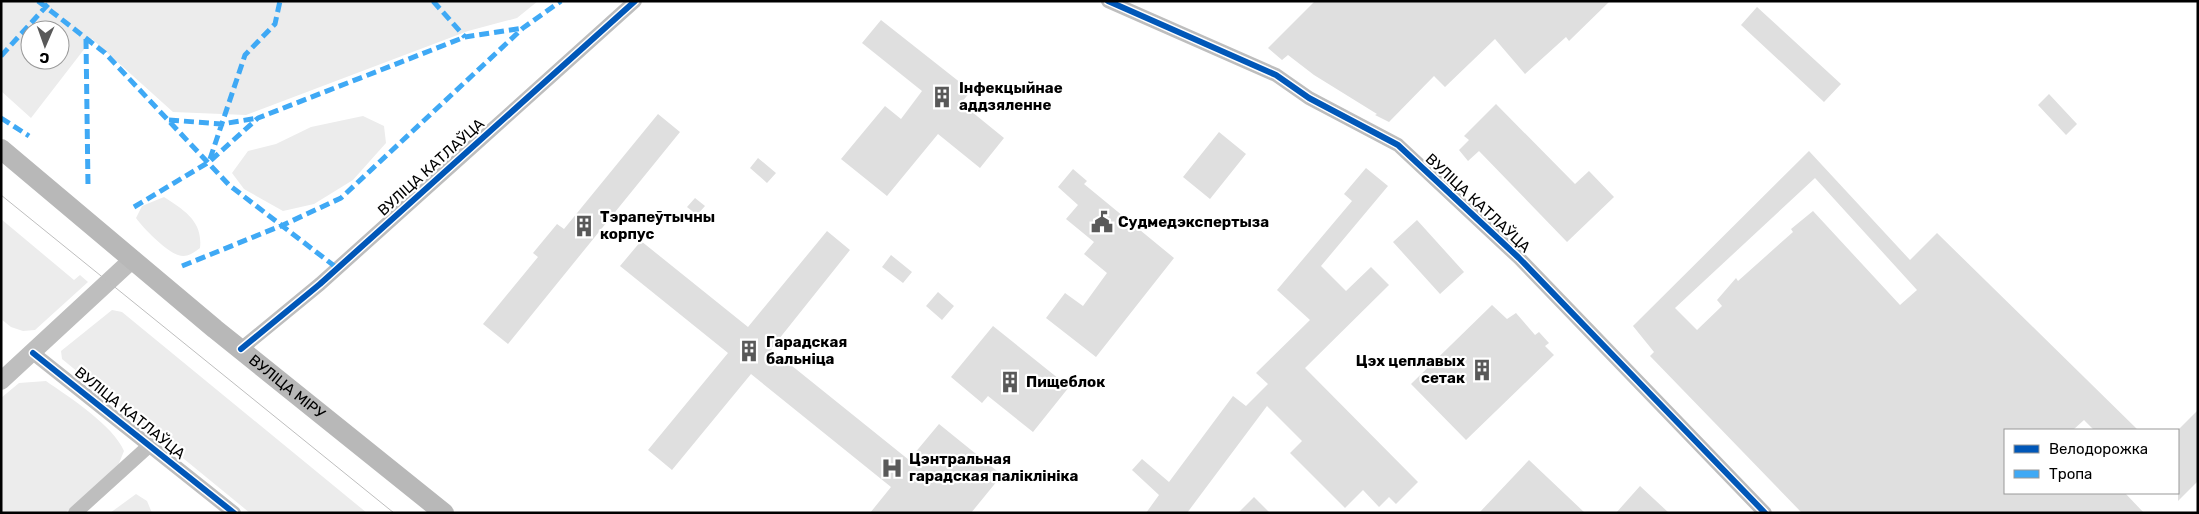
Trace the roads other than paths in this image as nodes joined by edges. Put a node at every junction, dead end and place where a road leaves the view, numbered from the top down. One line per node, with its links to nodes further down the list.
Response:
1 (635, 1): 5 (street, ВУЛІЦА КАТЛАЎЦА)
2 (1108, 1): 12 (street, ВУЛІЦА КАТЛАЎЦА)
3 (1, 150): 4 (main road)
4 (133, 259): 5 (main road, ВУЛІЦА МІРУ); 6 (street)
5 (241, 348): 11 (main road, ВУЛІЦА МІРУ)
6 (33, 353): 7 (street); 8 (street, ВУЛІЦА КАТЛАЎЦА)
7 (1, 381)
8 (150, 445): 9 (street); 10 (street, ВУЛІЦА КАТЛАЎЦА)
9 (75, 513)
10 (234, 513)
11 (444, 513)
12 (1765, 513)

